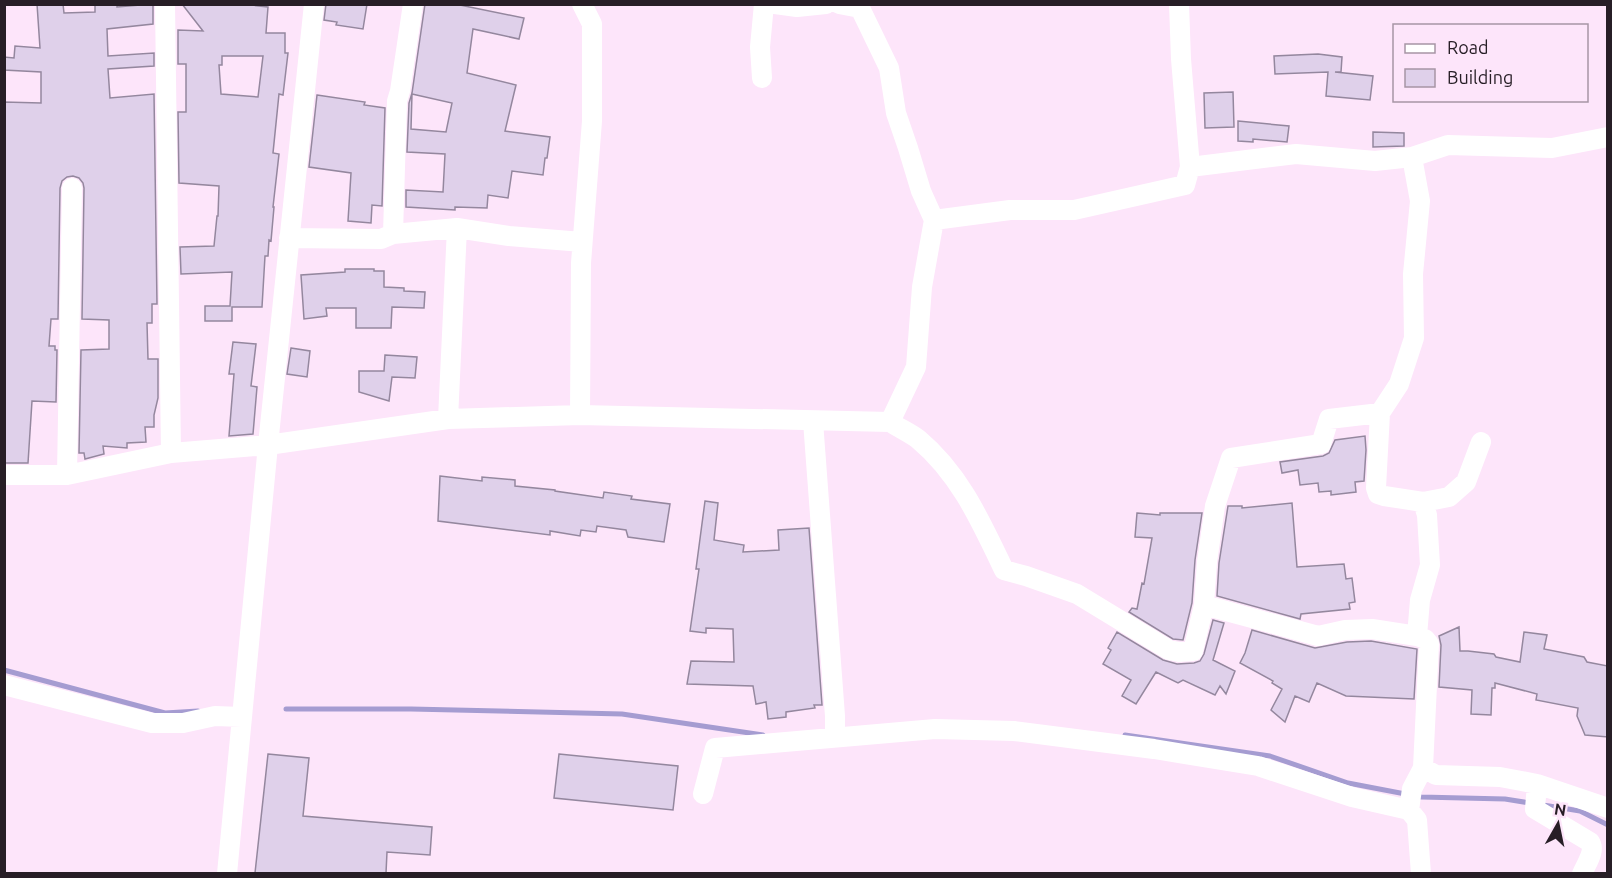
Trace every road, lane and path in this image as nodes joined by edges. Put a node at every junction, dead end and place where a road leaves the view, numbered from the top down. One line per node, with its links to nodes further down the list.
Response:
1 (165, 4): 27 (street)
2 (314, 4): 18 (street)
3 (413, 4): 17 (street)
4 (582, 4): 19 (street)
5 (764, 4): 10 (street)
6 (775, 4): 7 (street)
7 (826, 4)
8 (840, 4): 15 (street)
9 (1179, 4): 13 (street)
10 (762, 78)
11 (1608, 137): 12 (street)
12 (1412, 158): 13 (street); 20 (street)
13 (1190, 167): 15 (street)
14 (72, 188): 29 (street)
15 (934, 220): 24 (street)
16 (457, 228): 17 (street); 19 (street); 22 (street)
17 (393, 234): 18 (street)
18 (289, 238): 26 (street)
19 (582, 242): 21 (street)
20 (1380, 413): 30 (street); 31 (street)
21 (580, 415): 22 (street); 23 (street)
22 (447, 419): 26 (street)
23 (813, 421): 24 (street); 35 (street)
24 (890, 422): 31 (street)
25 (1481, 442): 30 (street)
26 (268, 445): 27 (street); 34 (street)
27 (171, 453): 29 (street)
28 (4, 475): 29 (street)
29 (67, 475)
30 (1423, 502): 32 (street)
31 (1204, 605): 32 (street)
32 (1417, 636): 36 (street)
33 (4, 685): 34 (street)
34 (242, 717): 41 (street)
35 (835, 730): 38 (street); 40 (street)
36 (1423, 768): 37 (street); 40 (street)
37 (1537, 784): 39 (street); 43 (street)
38 (703, 794)
39 (1608, 808)
40 (1408, 810): 42 (street)
41 (227, 873)
42 (1421, 873)
43 (1582, 873)

